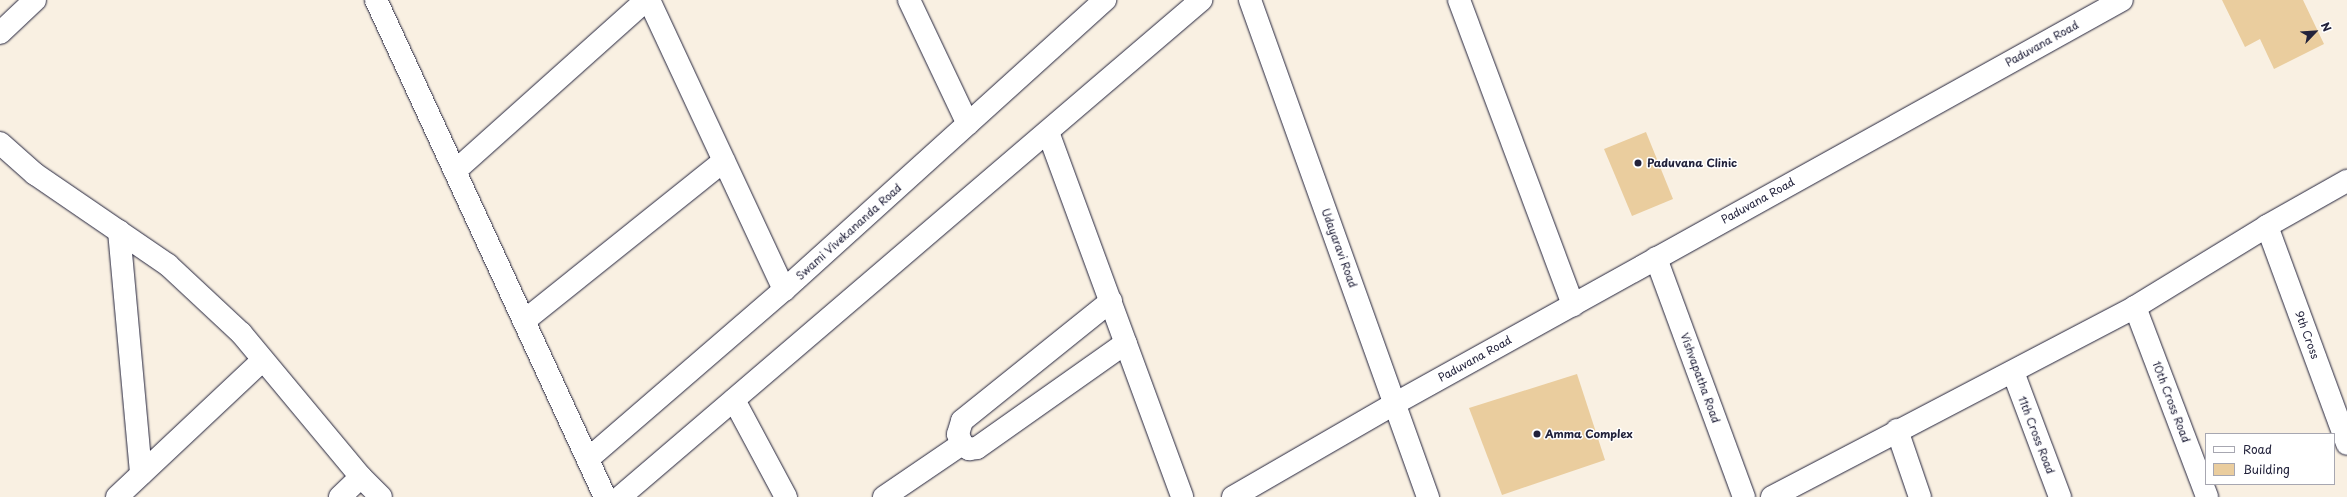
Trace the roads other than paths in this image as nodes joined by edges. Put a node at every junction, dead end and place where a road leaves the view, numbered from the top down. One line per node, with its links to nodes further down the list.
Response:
1 (35, 0): 11 (street)
2 (376, 0): 16 (street)
3 (646, 0): 16 (street)
4 (649, 0): 15 (street)
5 (910, 0): 12 (street)
6 (1105, 0): 12 (street, Swami Vivekananda Road)
7 (1201, 0): 13 (street)
8 (1250, 0): 30 (street, Udayaravi Road)
9 (1459, 0): 23 (street)
10 (2122, 0): 20 (street, Paduvana Road)
11 (0, 33)
12 (968, 124): 21 (street, Swami Vivekananda Road)
13 (1048, 132): 22 (street); 29 (street)
14 (0, 143): 19 (street)
15 (724, 161): 21 (street); 25 (street)
16 (455, 171): 25 (street)
17 (2347, 181): 18 (street)
18 (2268, 226): 24 (street); 33 (street, 9th Cross)
19 (119, 231): 27 (street); 35 (street)
20 (1656, 258): 23 (street, Paduvana Road); 47 (street, Vishvapatha Road)
21 (784, 290): 34 (street, Swami Vivekananda Road)
22 (1111, 301): 26 (street); 32 (street)
23 (1572, 305): 30 (street, Paduvana Road)
24 (2135, 307): 28 (street); 51 (street, 10th Cross Road)
25 (524, 321): 34 (street)
26 (1126, 343): 32 (street); 44 (street)
27 (263, 360): 35 (street); 36 (street)
28 (2013, 372): 31 (street); 50 (street, 11th Cross Road)
29 (734, 400): 41 (street); 42 (street)
30 (1396, 403): 45 (street, Paduvana Road); 46 (street, Udayaravi Road)
31 (1897, 430): 48 (street); 49 (street)
32 (962, 444): 43 (street)
33 (2347, 444)
34 (588, 459): 40 (street)
35 (141, 474): 37 (street)
36 (361, 477): 38 (street); 39 (street)
37 (117, 497)
38 (340, 497)
39 (381, 497)
40 (605, 497)
41 (620, 497)
42 (786, 497)
43 (884, 497)
44 (1182, 497)
45 (1233, 497)
46 (1428, 497)
47 (1744, 497)
48 (1772, 497)
49 (1920, 497)
50 (2060, 497)
51 (2207, 497)

